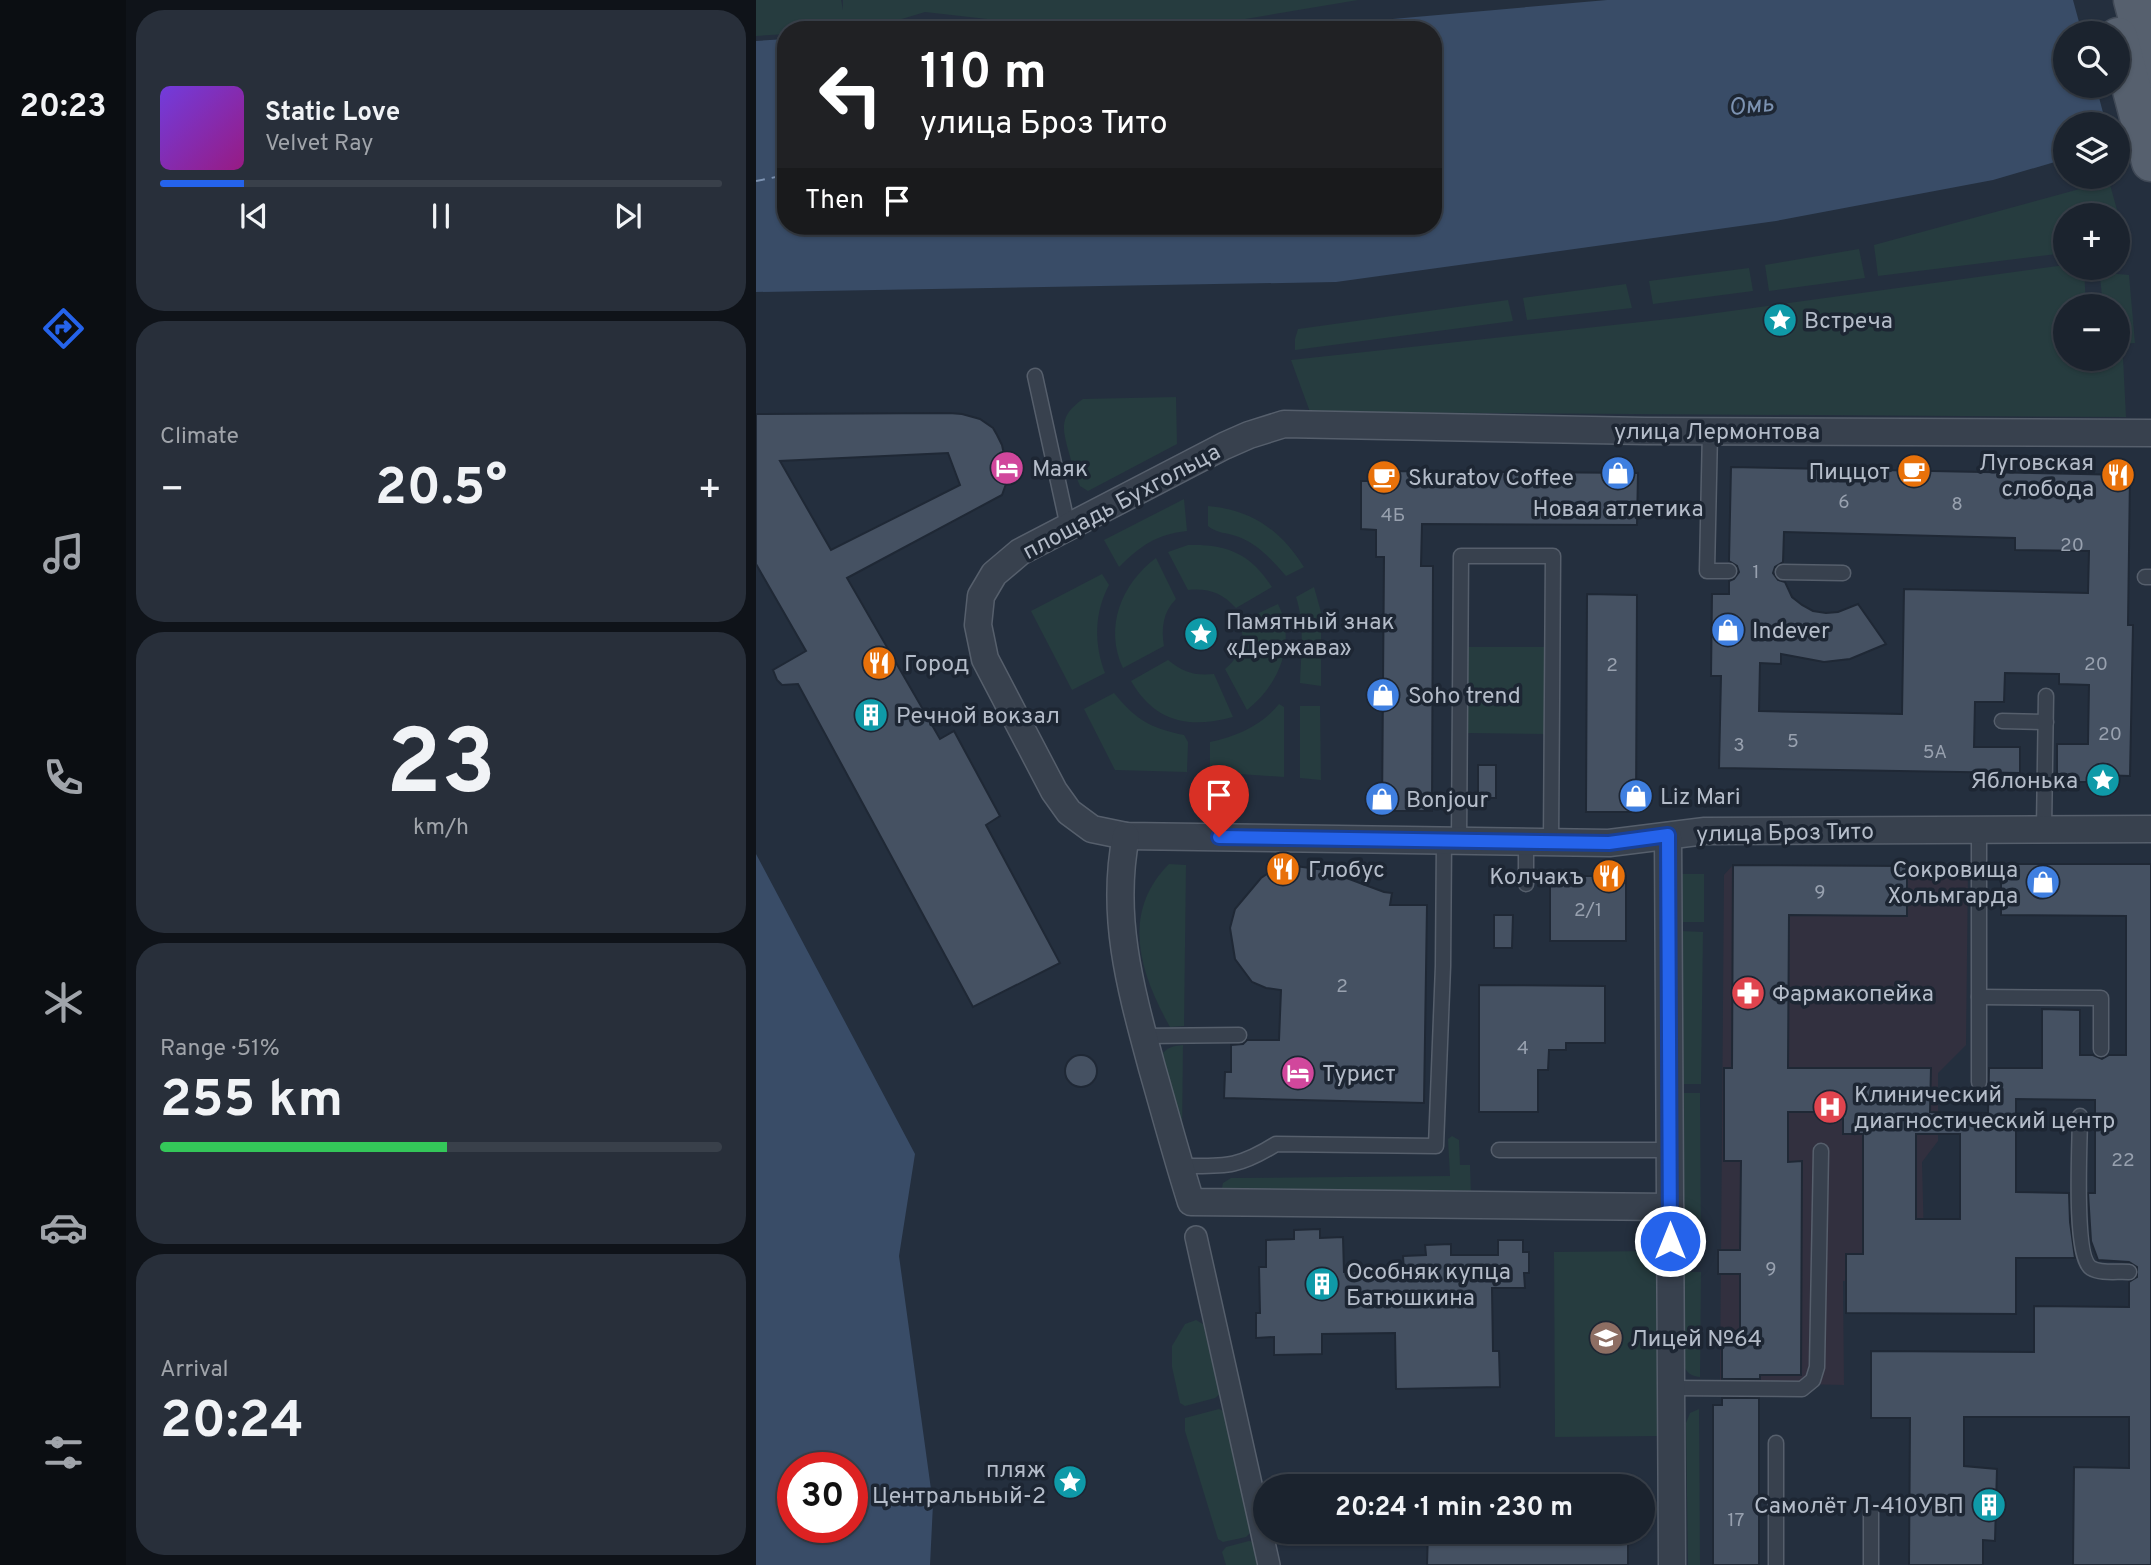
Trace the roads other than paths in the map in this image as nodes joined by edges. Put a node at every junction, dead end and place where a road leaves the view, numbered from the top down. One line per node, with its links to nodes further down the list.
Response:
1 (2108, 0): 3 (main road)
2 (2133, 0): 4 (main road)
3 (2113, 21)
4 (2151, 68)
5 (2130, 84): 6 (main road)
6 (2151, 162)
7 (1035, 376): 11 (lane)
8 (1284, 424): 9 (street, улица Лермонтова); 11 (street, площадь Бухгольца)
9 (1710, 431): 10 (street, улица Лермонтова); 12 (lane)
10 (2151, 433)
11 (1068, 527): 22 (street, площадь Бухгольца)
12 (1729, 571)
13 (1783, 572): 14 (lane)
14 (1843, 573)
15 (2046, 696): 17 (lane)
16 (2002, 721): 17 (lane)
17 (2046, 722): 19 (lane)
18 (1979, 829): 19 (street, улица Броз Тито); 21 (street, улица Броз Тито); 26 (lane)
19 (2043, 829): 20 (street, улица Броз Тито)
20 (2151, 829)
21 (1668, 835): 24 (street, улица Броз Тито); 33 (street)
22 (1126, 836): 23 (street, улица Броз Тито); 27 (street)
23 (1451, 841): 24 (street, улица Броз Тито); 24 (lane); 35 (lane)
24 (1539, 842): 25 (lane)
25 (1526, 884)
26 (1979, 997): 29 (lane); 30 (lane)
27 (1144, 1035): 28 (lane); 35 (street)
28 (1239, 1035)
29 (2101, 1049)
30 (1979, 1082)
31 (2080, 1116): 38 (lane)
32 (1499, 1150): 33 (lane)
33 (1670, 1150): 36 (street)
34 (1821, 1151): 39 (lane)
35 (1179, 1166): 36 (street)
36 (1670, 1207): 39 (street)
37 (1196, 1237): 42 (street)
38 (2129, 1272)
39 (1671, 1388): 43 (street)
40 (1776, 1443): 44 (lane)
41 (1871, 1511): 45 (lane)
42 (1269, 1565)
43 (1672, 1565)
44 (1776, 1565)
45 (1871, 1565)

